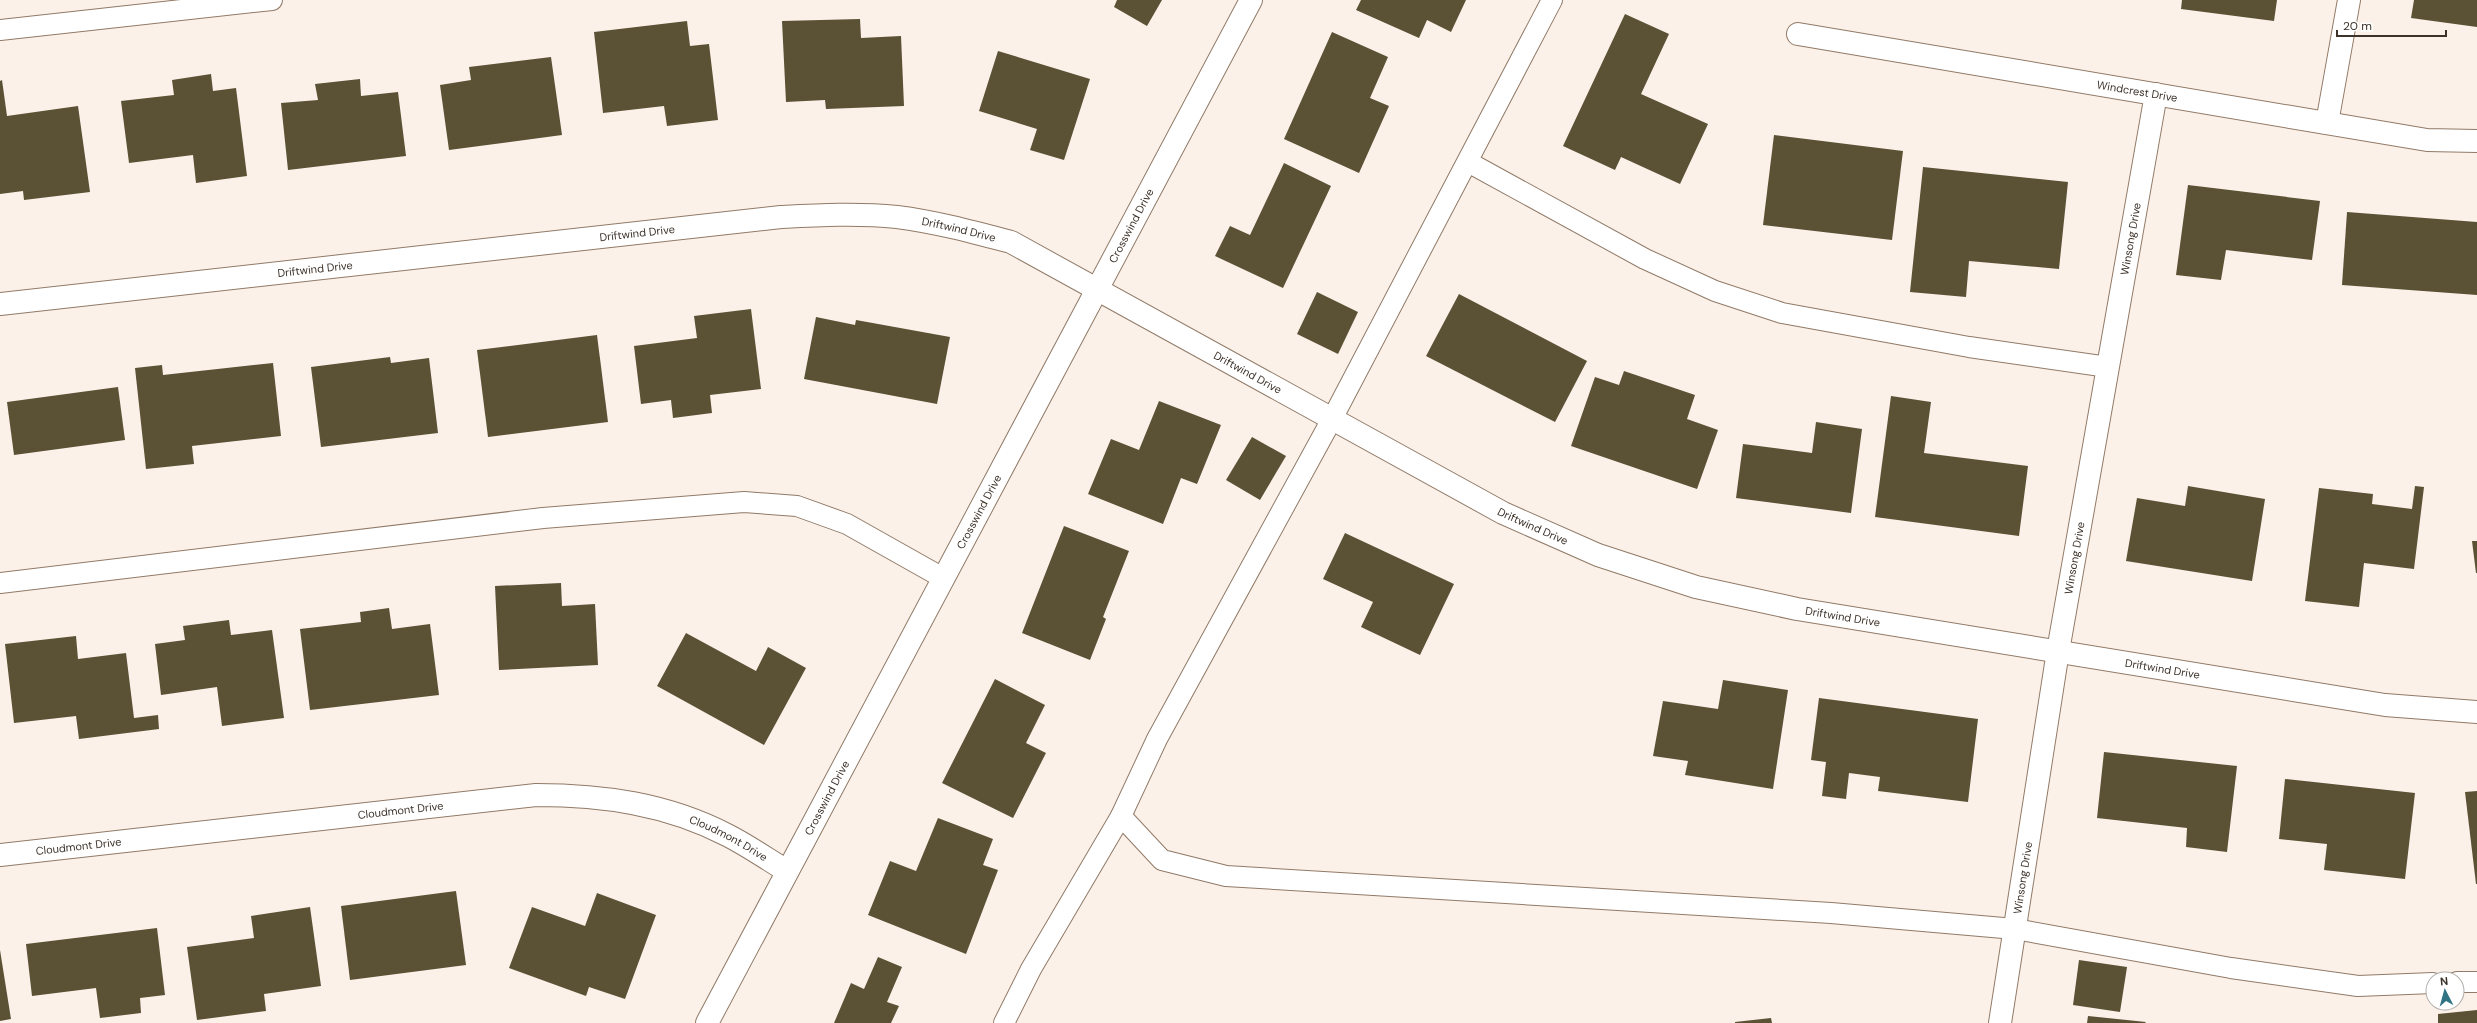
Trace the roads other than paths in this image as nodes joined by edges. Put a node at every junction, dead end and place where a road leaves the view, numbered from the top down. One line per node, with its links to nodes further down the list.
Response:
1 (272, 0): 5 (lane)
2 (1251, 0): 11 (street, Crosswind Drive)
3 (1552, 0): 10 (lane)
4 (2349, 0): 8 (street)
5 (0, 30)
6 (1798, 34): 7 (street, Windcrest Drive)
7 (2156, 94): 8 (street, Windcrest Drive); 13 (street, Winsong Drive)
8 (2327, 123): 9 (street, Windcrest Drive)
9 (2477, 141)
10 (1468, 162): 13 (lane); 14 (lane)
11 (1096, 289): 12 (street, Driftwind Drive); 14 (street, Driftwind Drive); 15 (street, Crosswind Drive)
12 (0, 304)
13 (2108, 367): 17 (street, Winsong Drive)
14 (1332, 419): 17 (street, Driftwind Drive); 19 (lane)
15 (943, 578): 16 (lane); 21 (street, Crosswind Drive)
16 (0, 583)
17 (2058, 650): 18 (street, Driftwind Drive); 22 (street, Winsong Drive)
18 (2477, 712)
19 (1121, 816): 22 (lane); 27 (lane)
20 (0, 854): 21 (street, Cloudmont Drive)
21 (787, 871): 26 (street, Crosswind Drive)
22 (2014, 929): 25 (lane); 28 (street, Winsong Drive)
23 (2465, 982): 24 (lane)
24 (2477, 982)
25 (2425, 983)
26 (707, 1023)
27 (1004, 1023)
28 (2000, 1023)

